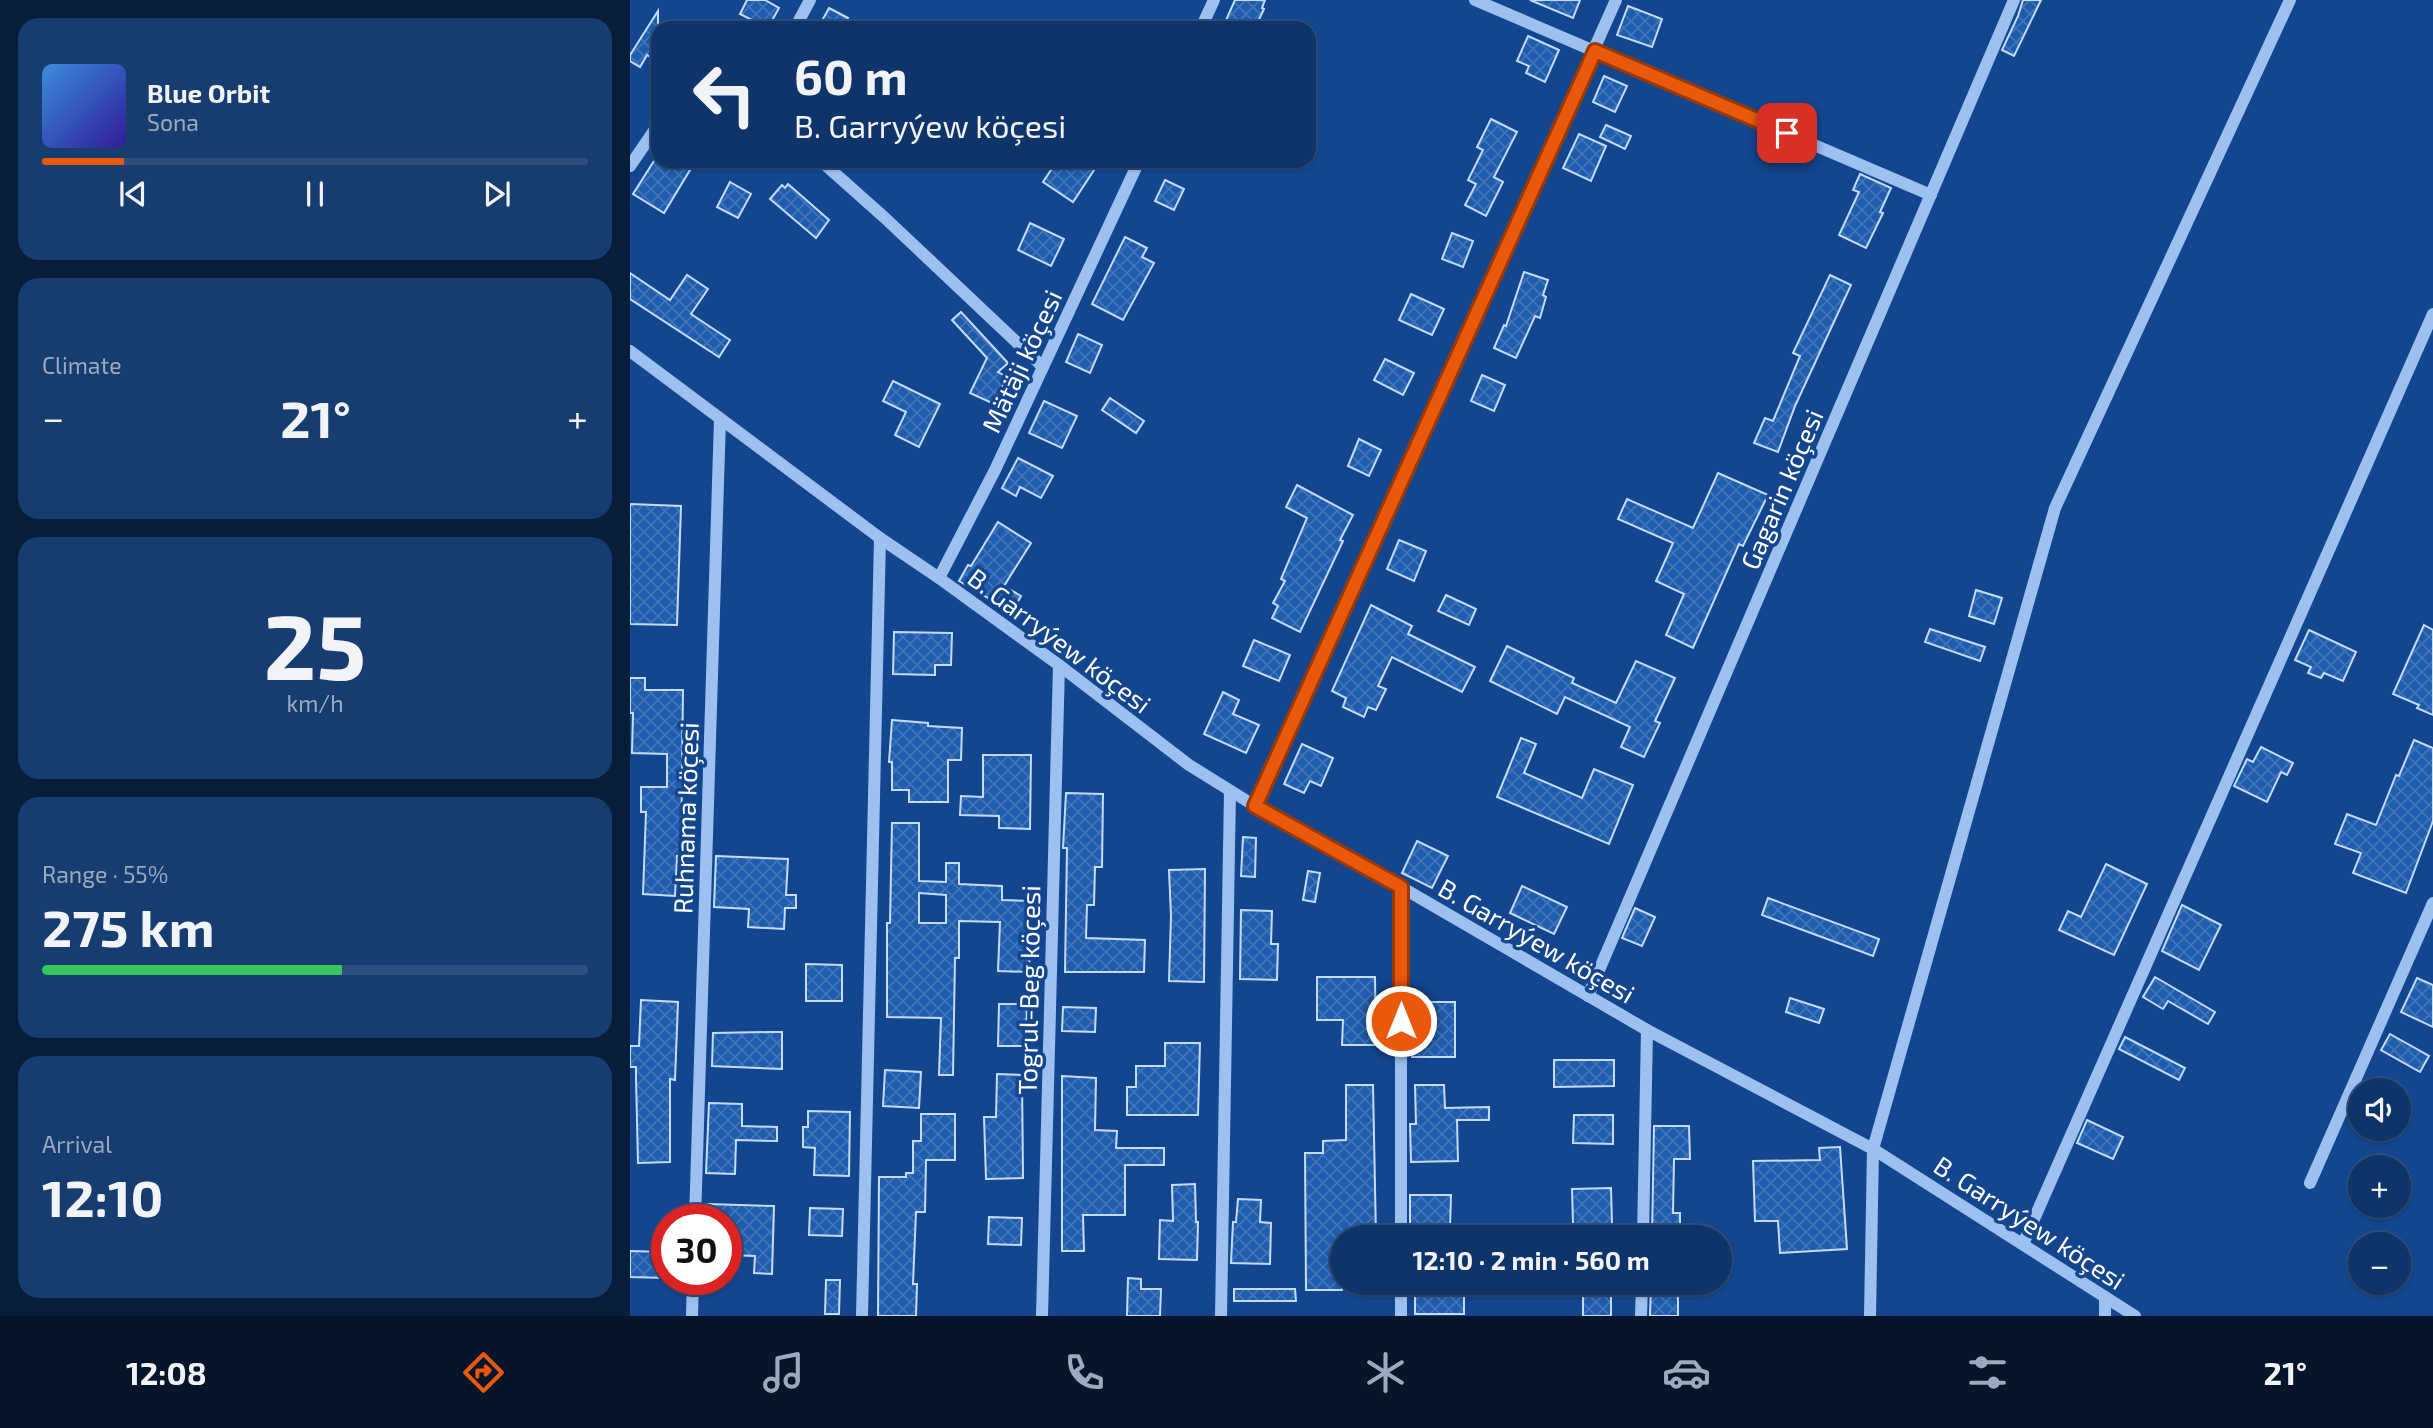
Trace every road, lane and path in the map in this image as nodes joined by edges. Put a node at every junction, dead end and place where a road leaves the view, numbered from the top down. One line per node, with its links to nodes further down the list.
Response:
1 (810, 0): 7 (street)
2 (1214, 0): 8 (street)
3 (1475, 0): 9 (street)
4 (1616, 0): 9 (street)
5 (2014, 0): 14 (street, Gagarin köçesi)
6 (2290, 0): 28 (street)
7 (799, 21)
8 (1204, 21)
9 (1595, 51): 14 (street); 23 (street)
10 (651, 135): 11 (street)
11 (630, 166)
12 (829, 168): 17 (street)
13 (1136, 168): 17 (street, Mätäji köçesi)
14 (1931, 195): 26 (street, Gagarin köçesi)
15 (2433, 314): 33 (street)
16 (630, 351): 18 (street, B. Garryýew köçesi)
17 (1043, 367): 20 (street, Mätäji köçesi)
18 (720, 419): 19 (street, B. Garryýew köçesi); 30 (street, Ruhnama köçesi)
19 (880, 538): 20 (street, B. Garryýew köçesi); 39 (street)
20 (939, 578): 21 (street, B. Garryýew köçesi)
21 (1059, 665): 22 (street, B. Garryýew köçesi); 40 (street, Togrul-Beg köçesi)
22 (1230, 791): 23 (street, B. Garryýew köçesi); 41 (street)
23 (1255, 806): 24 (street, B. Garryýew köçesi)
24 (1401, 887): 26 (street, B. Garryýew köçesi); 31 (street)
25 (2433, 903): 29 (street)
26 (1588, 996): 27 (street, B. Garryýew köçesi)
27 (1647, 1030): 28 (street, B. Garryýew köçesi); 32 (street)
28 (1873, 1149): 33 (street, B. Garryýew köçesi); 44 (street)
29 (2310, 1183)
30 (695, 1204)
31 (1401, 1225)
32 (1643, 1225)
33 (2023, 1244): 37 (street, B. Garryýew köçesi)
34 (693, 1295): 38 (street)
35 (1401, 1295): 42 (street)
36 (1642, 1295): 43 (street)
37 (2105, 1297): 45 (street); 46 (street, B. Garryýew köçesi)
38 (692, 1316)
39 (862, 1316)
40 (1042, 1316)
41 (1221, 1316)
42 (1401, 1316)
43 (1641, 1316)
44 (1870, 1316)
45 (2105, 1316)
46 (2135, 1316)

